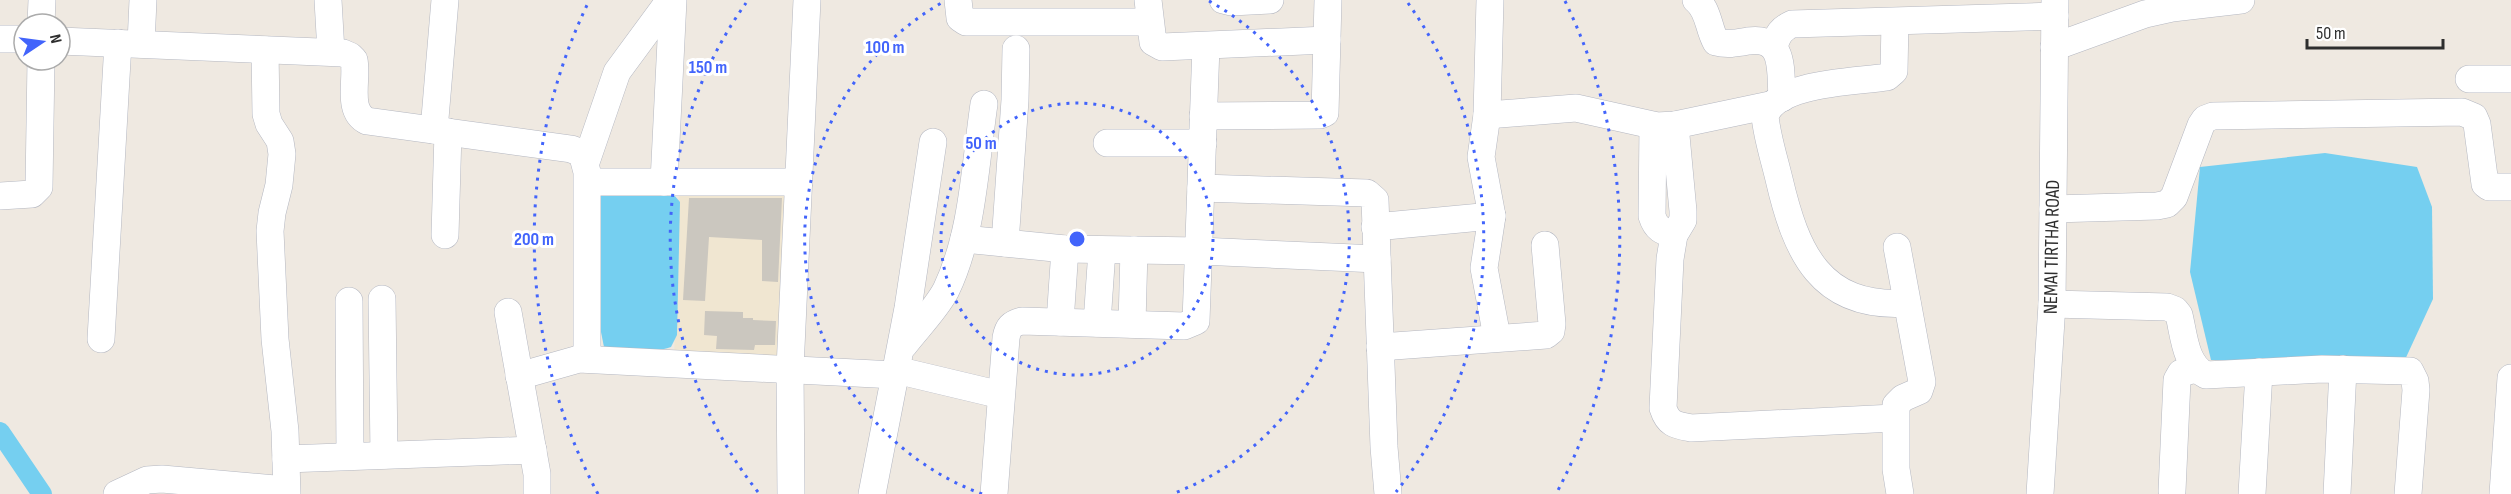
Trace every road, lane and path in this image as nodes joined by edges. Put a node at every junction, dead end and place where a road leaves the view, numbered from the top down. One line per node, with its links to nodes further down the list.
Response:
1 (143, 0): 18 (street)
2 (328, 0): 24 (street)
3 (445, 0): 33 (street)
4 (672, 0): 37 (street); 38 (street)
5 (807, 0): 39 (street)
6 (958, 0): 14 (street)
7 (1223, 0): 8 (street)
8 (1270, 0)
9 (1328, 0): 16 (street)
10 (1490, 0): 30 (street)
11 (1696, 0): 20 (street)
12 (2241, 0): 21 (street)
13 (2055, 8): 15 (street); 21 (street, NEMAI TIRTHA ROAD)
14 (1148, 11): 19 (street)
15 (1884, 14): 20 (street); 28 (street)
16 (1327, 40): 19 (street); 31 (street)
17 (72, 41): 18 (street)
18 (129, 43): 23 (street); 66 (street)
19 (1206, 46): 31 (street)
20 (1774, 46): 28 (street)
21 (2054, 47): 43 (street, NEMAI TIRTHA ROAD)
22 (1016, 49): 49 (street)
23 (265, 50): 24 (street); 81 (street)
24 (331, 52): 33 (street)
25 (41, 72): 42 (street)
26 (2469, 79): 27 (street)
27 (2511, 79)
28 (1776, 101): 32 (street); 59 (street)
29 (984, 104): 48 (street)
30 (1487, 115): 32 (street); 44 (street)
31 (1203, 116): 36 (street)
32 (1664, 125): 45 (street); 45 (street)
33 (441, 131): 37 (street); 47 (street)
34 (933, 142): 69 (street)
35 (1107, 143): 36 (street)
36 (1203, 143): 41 (street)
37 (587, 172): 38 (street); 68 (street)
38 (664, 182): 39 (street)
39 (799, 182): 70 (street)
40 (2511, 187): 43 (street)
41 (1201, 188): 46 (street); 55 (street)
42 (0, 196)
43 (2054, 209): 60 (street, NEMAI TIRTHA ROAD)
44 (1492, 216): 46 (street); 65 (street)
45 (1678, 223): 77 (street)
46 (1375, 227): 56 (street)
47 (445, 235)
48 (964, 239): 49 (street); 69 (street)
49 (1005, 243): 52 (street)
50 (1545, 245): 65 (street)
51 (1898, 247): 59 (street)
52 (1065, 249): 53 (street); 62 (street)
53 (1102, 250): 54 (street); 63 (street)
54 (1134, 250): 55 (street); 64 (street)
55 (1200, 251): 56 (street); 64 (street)
56 (1377, 259): 67 (street)
57 (382, 299): 79 (street)
58 (349, 301): 80 (street)
59 (1907, 303): 77 (street)
60 (2052, 304): 71 (street); 92 (street, NEMAI TIRTHA ROAD)
61 (508, 312): 74 (street)
62 (1060, 322): 63 (street); 76 (street)
63 (1097, 323): 64 (street)
64 (1132, 324)
65 (1497, 337): 67 (street)
66 (101, 339)
67 (1380, 347): 90 (street)
68 (587, 359): 70 (street); 74 (street)
69 (897, 365): 70 (street); 76 (street); 88 (street)
70 (790, 369): 87 (street)
71 (2196, 369): 73 (street); 83 (street)
72 (2343, 369): 73 (street); 94 (street); 95 (street)
73 (2259, 372): 93 (street)
74 (519, 376): 78 (street)
75 (2511, 378): 82 (street)
76 (1001, 395): 89 (street)
77 (1894, 418): 91 (street)
78 (533, 450): 79 (street); 86 (street)
79 (384, 455): 80 (street)
80 (350, 456): 81 (street)
81 (286, 459): 84 (street)
82 (2508, 460): 96 (street)
83 (2172, 491)
84 (286, 492): 85 (street)
85 (117, 494)
86 (537, 494)
87 (791, 494)
88 (872, 494)
89 (994, 494)
90 (1388, 494)
91 (1900, 494)
92 (2040, 494)
93 (2252, 494)
94 (2337, 494)
95 (2408, 494)
96 (2503, 494)

